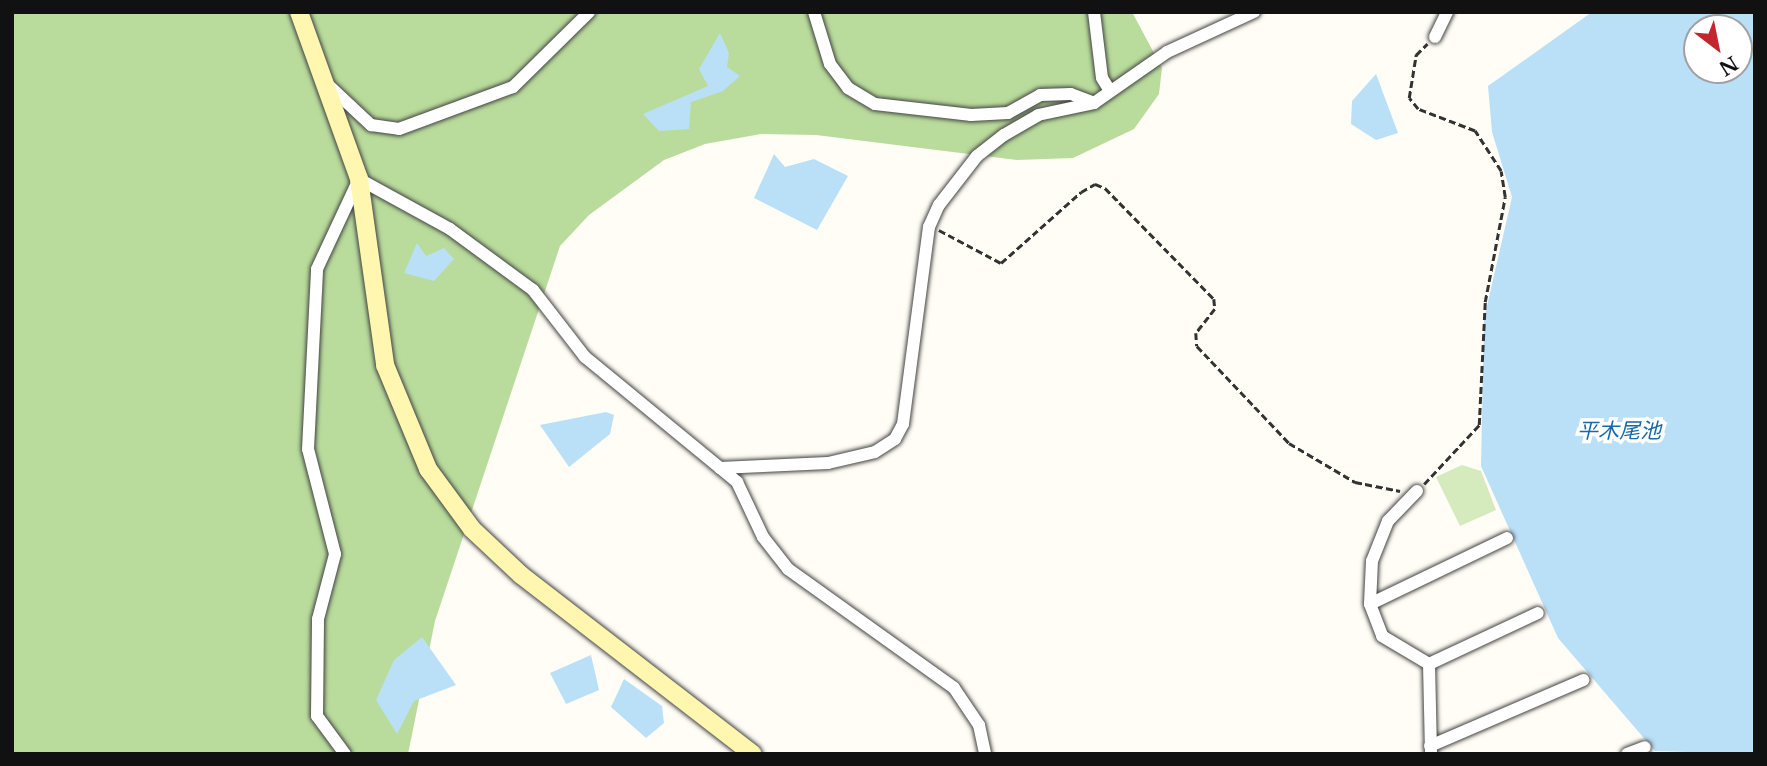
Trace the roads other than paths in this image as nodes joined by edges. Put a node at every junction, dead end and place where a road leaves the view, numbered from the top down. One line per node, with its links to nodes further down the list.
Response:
1 (299, 12): 8 (street)
2 (589, 12): 8 (street)
3 (814, 12): 10 (street)
4 (1094, 12): 9 (street)
5 (1254, 12): 9 (street)
6 (1447, 12): 7 (street)
7 (1435, 37)
8 (323, 81): 11 (street)
9 (1110, 91): 10 (street)
10 (1094, 103): 12 (street)
11 (359, 179): 12 (street); 21 (street); 22 (street)
12 (720, 468): 23 (street)
13 (1417, 491): 15 (street)
14 (1507, 538): 15 (street)
15 (1370, 604): 17 (street)
16 (1538, 613): 17 (street)
17 (1430, 664): 20 (street)
18 (1583, 680): 20 (street)
19 (1645, 747): 24 (street)
20 (1431, 750)
21 (345, 754)
22 (753, 754)
23 (985, 754)
24 (1627, 754)

